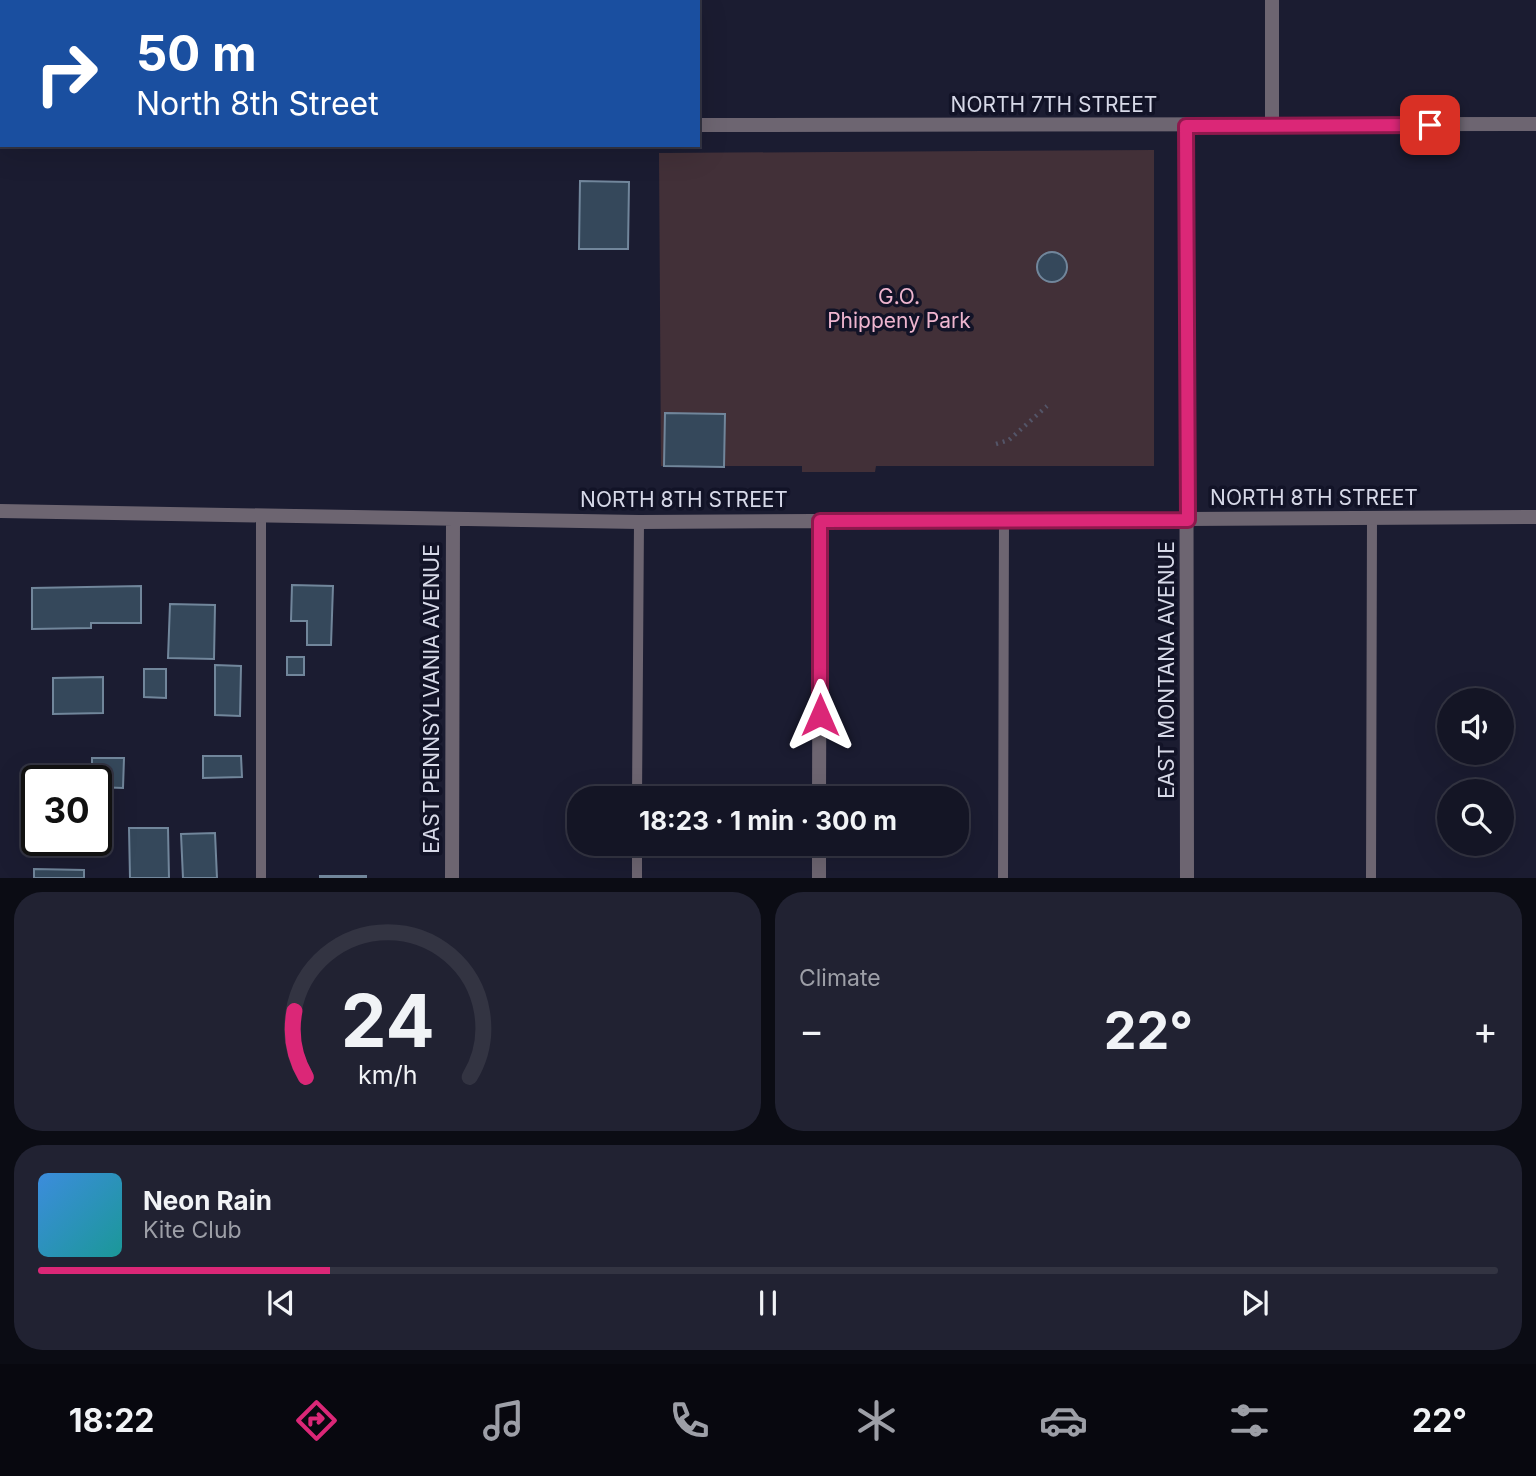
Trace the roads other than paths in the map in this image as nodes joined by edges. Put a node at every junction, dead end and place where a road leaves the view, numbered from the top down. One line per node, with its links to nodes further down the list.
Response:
1 (1272, 0): 5 (street)
2 (1536, 124): 5 (street, NORTH 7TH STREET)
3 (700, 125): 4 (street, NORTH 7TH STREET)
4 (1186, 126): 5 (street, NORTH 7TH STREET); 10 (street, EAST MONTANA AVENUE)
5 (1272, 126)
6 (0, 511): 7 (street, NORTH 8TH STREET)
7 (261, 517): 11 (street, NORTH 8TH STREET); 19 (lane)
8 (1536, 517): 9 (street, NORTH 8TH STREET)
9 (1372, 518): 10 (street, NORTH 8TH STREET); 25 (lane)
10 (1188, 520): 13 (street, NORTH 8TH STREET); 24 (street, EAST MONTANA AVENUE)
11 (453, 521): 14 (street, NORTH 8TH STREET); 20 (street, EAST PENNSYLVANIA AVENUE)
12 (820, 521): 13 (street, NORTH 8TH STREET); 14 (street, NORTH 8TH STREET); 16 (street)
13 (1004, 521): 23 (lane)
14 (639, 522): 15 (lane)
15 (638, 786)
16 (819, 786)
17 (637, 856): 21 (lane)
18 (819, 856): 22 (street)
19 (261, 877)
20 (452, 877)
21 (637, 877)
22 (819, 877)
23 (1003, 877)
24 (1187, 877)
25 (1371, 877)

